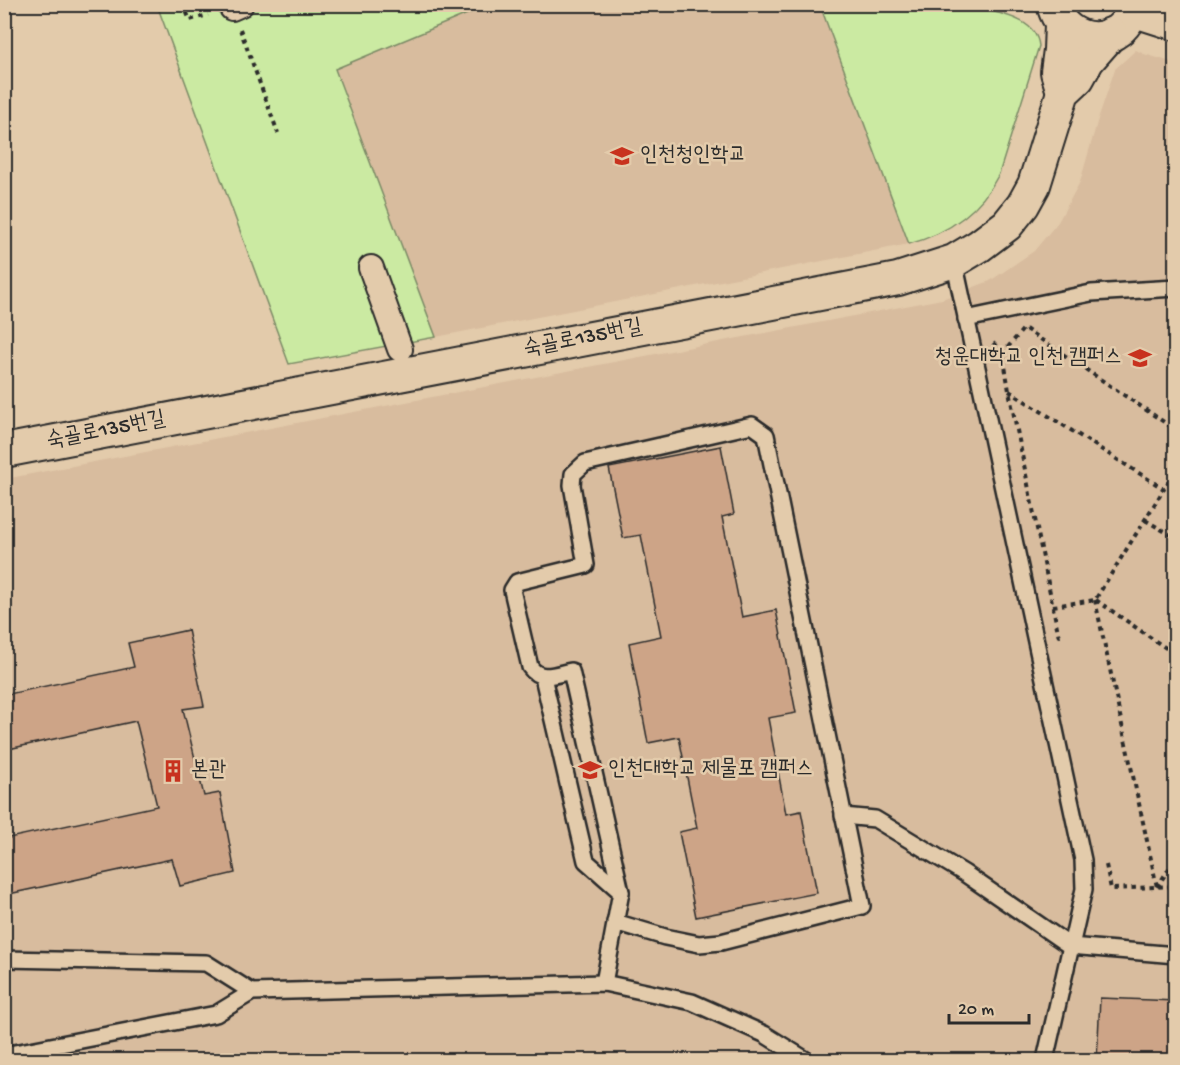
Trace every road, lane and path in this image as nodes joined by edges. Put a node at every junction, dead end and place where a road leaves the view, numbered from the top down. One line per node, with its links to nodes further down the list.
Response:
1 (183, 4): 2 (path)
2 (237, 6): 8 (path)
3 (1133, 7): 5 (street); 6 (street, 숙골로135번길)
4 (1053, 11): 6 (street); 7 (street, 숙골로135번길)
5 (1176, 24)
6 (1111, 34): 7 (street, 숙골로135번길)
7 (1063, 93): 9 (street, 숙골로135번길)
8 (278, 133)
9 (954, 261): 12 (lane); 16 (street, 숙골로135번길)
10 (371, 268): 13 (street)
11 (1176, 288): 12 (lane)
12 (966, 319): 33 (lane)
13 (400, 348)
14 (1009, 391): 15 (path); 18 (path); 22 (path)
15 (1176, 430)
16 (4, 451)
17 (1176, 469): 18 (path)
18 (1164, 489): 19 (path)
19 (1145, 520): 20 (path); 21 (path)
20 (1176, 538)
21 (1095, 600): 22 (path); 24 (path); 30 (path)
22 (1053, 606): 23 (path)
23 (1060, 640)
24 (1176, 656)
25 (543, 677): 26 (lane); 31 (lane); 31 (lane)
26 (843, 816): 32 (lane); 33 (lane)
27 (1104, 855): 30 (path)
28 (1176, 858): 30 (path)
29 (1176, 886): 30 (path)
30 (1157, 887)
31 (621, 892): 32 (lane)
32 (615, 922): 36 (lane)
33 (1070, 946): 34 (lane); 40 (lane)
34 (1176, 955)
35 (4, 959): 37 (lane)
36 (604, 983): 37 (lane); 39 (lane)
37 (252, 992): 38 (lane)
38 (4, 1055)
39 (807, 1060)
40 (1045, 1060)

